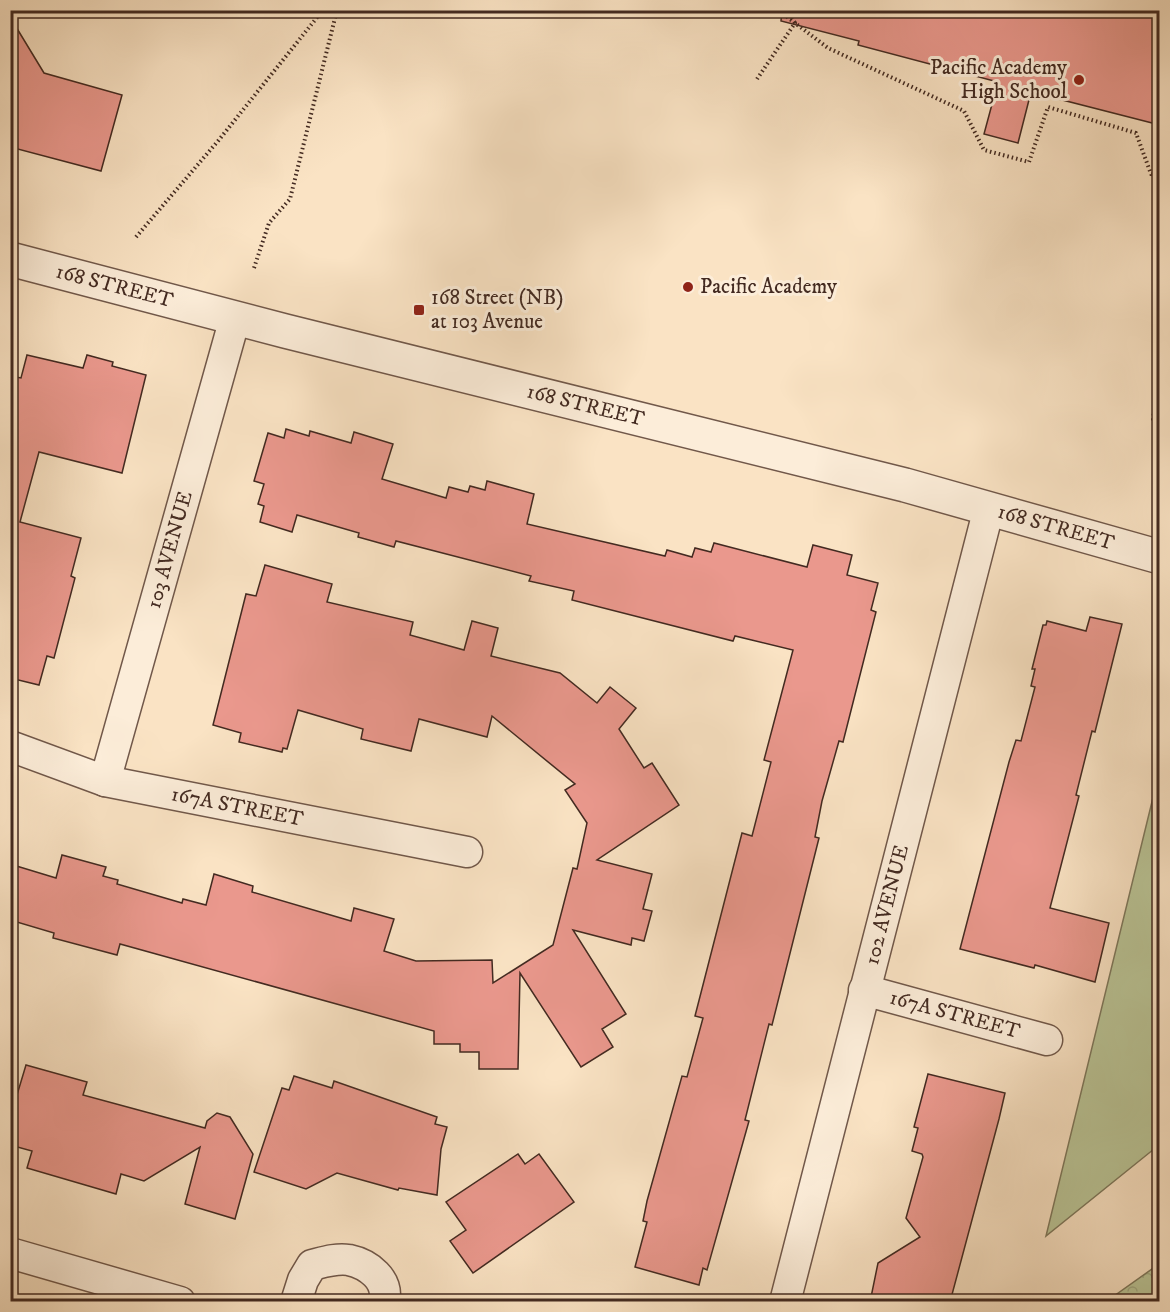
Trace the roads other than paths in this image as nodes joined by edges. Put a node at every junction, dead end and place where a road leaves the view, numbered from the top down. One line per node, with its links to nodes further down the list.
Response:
1 (10, 259): 2 (street, 168 STREET)
2 (235, 318): 3 (street, 168 STREET); 6 (street, 103 AVENUE)
3 (989, 508): 4 (street, 168 STREET); 8 (street, 102 AVENUE)
4 (1160, 557)
5 (10, 746): 6 (street, 167A STREET)
6 (105, 781): 7 (street, 167A STREET)
7 (468, 852)
8 (864, 990): 9 (street, 167A STREET); 14 (street, 102 AVENUE)
9 (1047, 1040)
10 (10, 1253): 11 (street)
11 (180, 1302)
12 (296, 1302): 13 (street)
13 (384, 1302)
14 (785, 1302)

